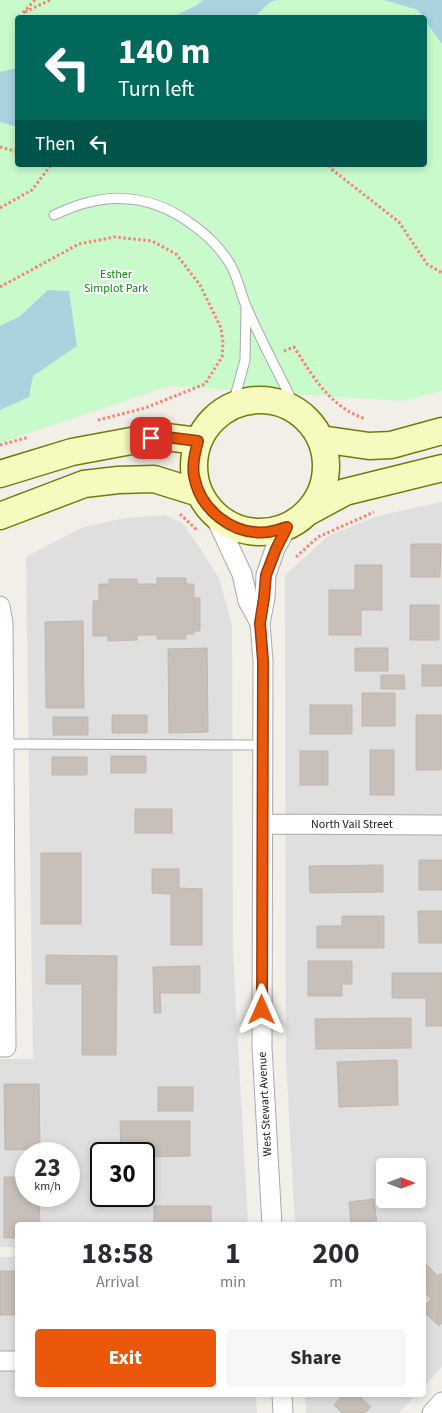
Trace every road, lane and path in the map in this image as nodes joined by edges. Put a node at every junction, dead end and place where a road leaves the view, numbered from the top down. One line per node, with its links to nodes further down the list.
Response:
1 (34, 0): 2 (path)
2 (50, 0)
3 (0, 146): 4 (path)
4 (15, 151)
5 (49, 167): 7 (path)
6 (330, 167): 9 (path)
7 (0, 208)
8 (54, 215): 11 (lane)
9 (442, 273)
10 (0, 287): 14 (path)
11 (246, 306): 13 (lane); 15 (lane)
12 (280, 353): 16 (path)
13 (233, 404): 15 (street); 19 (street)
14 (145, 408)
15 (296, 409): 18 (street)
16 (372, 421)
17 (442, 431): 18 (street)
18 (321, 439): 25 (street)
19 (198, 441): 21 (street); 22 (street)
20 (442, 468): 25 (street)
21 (0, 474)
22 (199, 493): 26 (street); 27 (street)
23 (379, 509): 29 (path)
24 (177, 511): 27 (path)
25 (308, 512): 28 (street)
26 (0, 516)
27 (208, 525): 28 (street); 31 (street, West Stewart Avenue)
28 (287, 527): 31 (street, West Stewart Avenue)
29 (291, 562)
30 (0, 606): 32 (street)
31 (260, 623): 33 (street, West Stewart Avenue)
32 (4, 744): 33 (lane); 36 (street)
33 (263, 745): 34 (street, West Stewart Avenue)
34 (263, 824): 35 (street, North Vail Street); 37 (street, West Stewart Avenue)
35 (442, 825)
36 (3, 1047)
37 (272, 1222)
38 (0, 1361): 39 (street)
39 (15, 1361)
40 (282, 1397): 41 (street)
41 (283, 1413)

